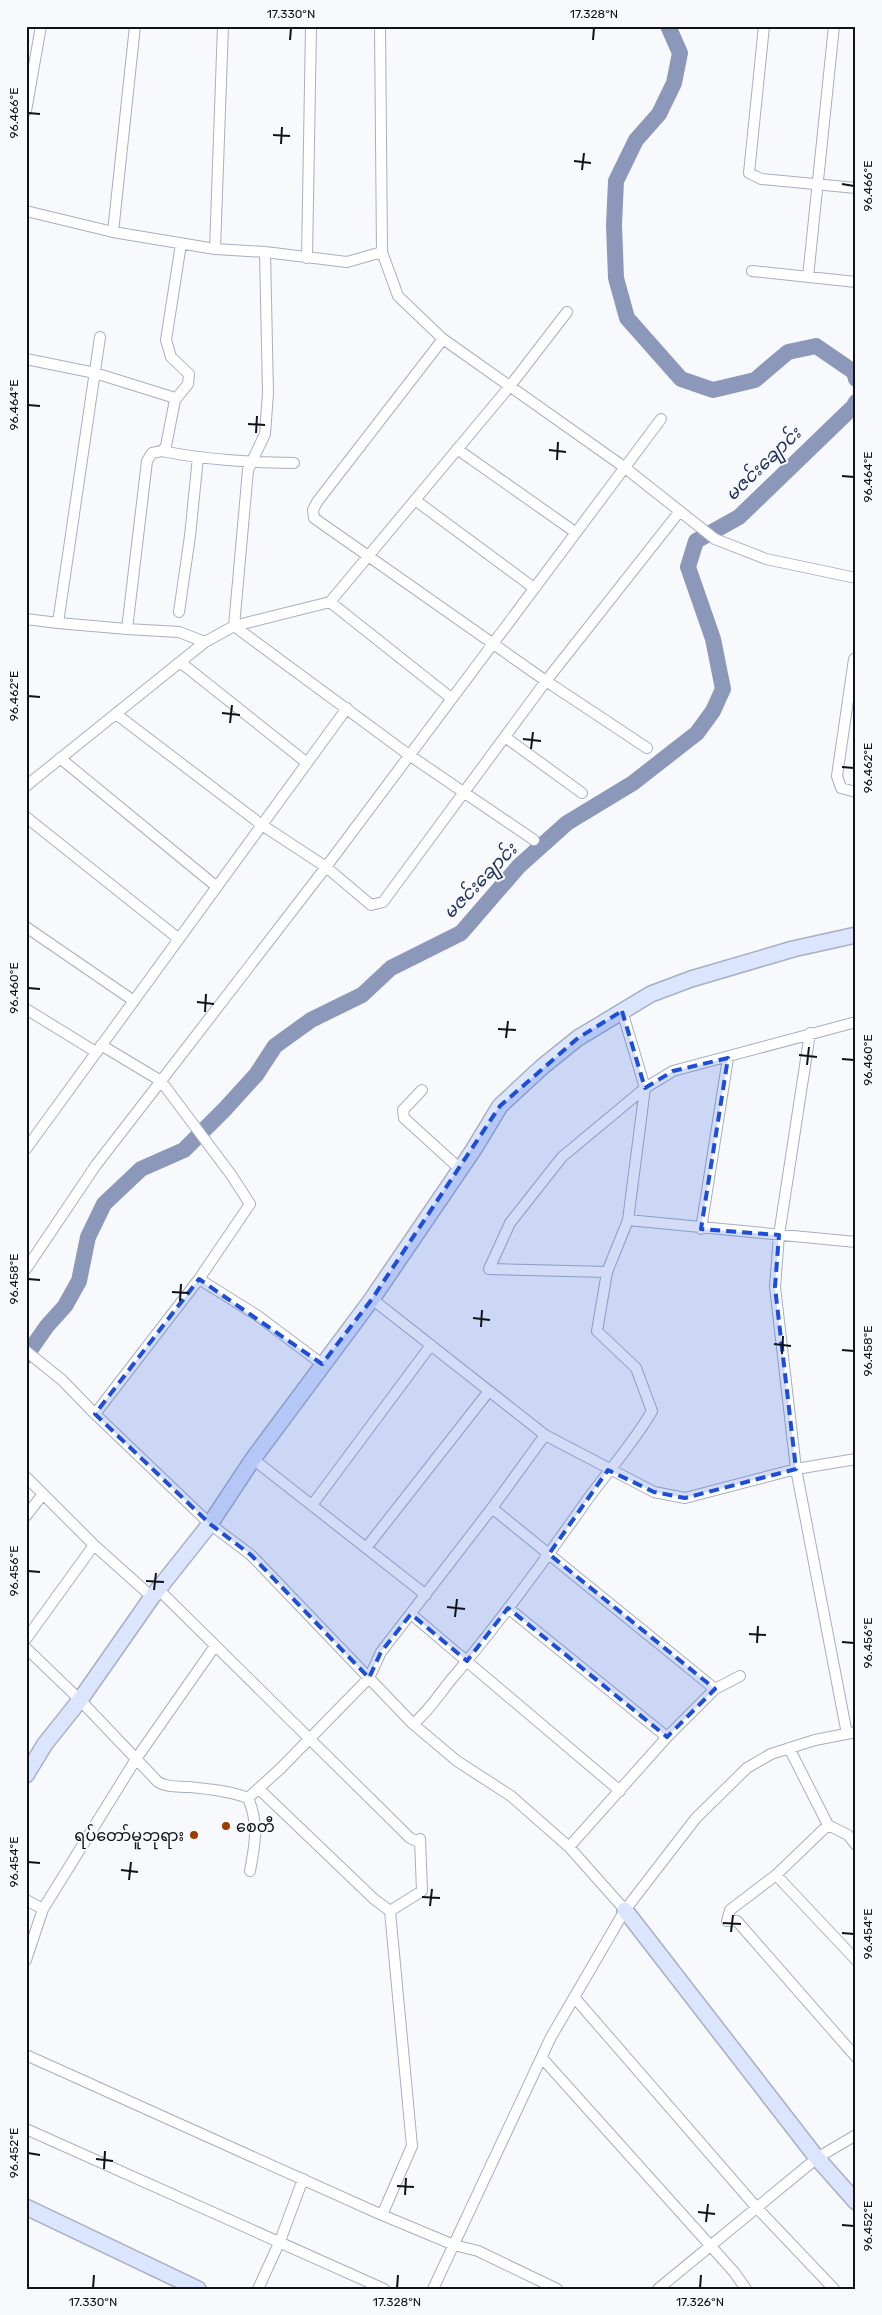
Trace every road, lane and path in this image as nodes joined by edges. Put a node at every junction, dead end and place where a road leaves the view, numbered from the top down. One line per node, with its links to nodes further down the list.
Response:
1 (41, 26): 8 (street)
2 (135, 26): 12 (street)
3 (223, 26): 14 (street)
4 (311, 26): 17 (street)
5 (380, 26): 16 (street)
6 (764, 26): 9 (street)
7 (834, 26): 9 (street)
8 (26, 111)
9 (817, 185): 10 (street); 19 (street)
10 (856, 188)
11 (26, 210): 12 (street)
12 (113, 232): 13 (street)
13 (181, 244): 14 (street); 27 (street)
14 (215, 249): 15 (street)
15 (266, 252): 17 (street); 32 (street)
16 (382, 252): 17 (street); 23 (street)
17 (306, 258)
18 (752, 271): 19 (street)
19 (808, 277): 20 (street)
20 (856, 282)
21 (567, 312): 26 (street)
22 (100, 337): 25 (street)
23 (443, 339): 26 (street); 38 (street)
24 (26, 359): 25 (street)
25 (95, 373): 27 (street); 44 (street)
26 (510, 386): 29 (street); 34 (street)
27 (175, 400): 30 (street)
28 (661, 418): 34 (street)
29 (458, 449): 35 (street); 37 (street)
30 (162, 451): 31 (street); 46 (street)
31 (198, 457): 32 (street); 42 (street)
32 (252, 462): 33 (street); 45 (street)
33 (294, 463)
34 (624, 466): 36 (street); 37 (street)
35 (415, 500): 38 (street); 40 (street)
36 (681, 511): 39 (street); 51 (street)
37 (575, 532): 40 (street)
38 (369, 556): 41 (street); 48 (street)
39 (856, 578)
40 (534, 588): 48 (street)
41 (330, 602): 45 (street); 52 (street)
42 (179, 612)
43 (26, 619): 44 (street)
44 (58, 623): 46 (street)
45 (234, 626): 47 (street); 53 (street)
46 (127, 629): 47 (street)
47 (205, 642): 50 (street)
48 (492, 643): 51 (street); 52 (street)
49 (854, 659): 62 (street)
50 (180, 662): 54 (street); 59 (street)
51 (546, 682): 55 (street); 56 (street)
52 (451, 698): 57 (street)
53 (347, 708): 57 (street); 59 (street)
54 (116, 714): 58 (street); 65 (street)
55 (505, 737): 61 (street); 63 (street)
56 (647, 748)
57 (409, 755): 61 (street); 67 (street)
58 (60, 758): 60 (street); 68 (street)
59 (307, 763): 65 (street)
60 (26, 786)
61 (464, 792): 66 (street); 67 (street)
62 (856, 792)
63 (582, 793)
64 (26, 817): 71 (street)
65 (262, 825): 67 (street); 68 (street)
66 (534, 840)
67 (326, 867): 79 (street)
68 (217, 887): 71 (street)
69 (26, 927): 72 (street)
70 (856, 935): 74 (street)
71 (179, 939): 72 (street)
72 (134, 1001): 77 (street)
73 (26, 1009): 77 (street)
74 (622, 1011): 80 (street); 83 (street)
75 (856, 1022): 76 (street)
76 (810, 1033): 78 (street); 86 (street)
77 (99, 1048): 79 (street); 82 (street)
78 (728, 1058): 80 (street); 85 (street)
79 (161, 1081): 88 (street); 90 (street)
80 (645, 1088): 84 (street); 89 (street)
81 (422, 1090): 83 (street)
82 (26, 1149)
83 (460, 1169): 91 (street)
84 (628, 1220): 85 (street); 89 (street)
85 (701, 1228): 86 (street)
86 (779, 1235): 87 (street); 100 (street)
87 (856, 1242)
88 (26, 1269)
89 (607, 1272): 101 (street)
90 (199, 1279): 94 (street); 96 (street)
91 (372, 1299): 92 (street); 94 (street)
92 (431, 1345): 95 (street); 104 (street)
93 (26, 1351): 96 (street)
94 (322, 1364): 98 (street)
95 (489, 1391): 97 (street); 109 (street)
96 (95, 1414): 107 (street)
97 (545, 1435): 101 (street); 105 (street)
98 (253, 1459): 104 (street); 107 (street)
99 (856, 1459): 100 (street)
100 (796, 1469): 101 (street); 124 (street)
101 (608, 1470): 110 (street)
102 (26, 1477): 103 (street)
103 (43, 1494): 106 (street); 108 (street)
104 (312, 1505): 109 (street)
105 (492, 1508): 110 (street); 112 (street)
106 (26, 1516)
107 (210, 1524): 111 (street); 120 (street)
108 (94, 1545): 111 (street); 115 (street)
109 (366, 1548): 112 (street)
110 (549, 1554): 113 (street); 121 (street)
111 (155, 1593): 116 (street); 122 (street)
112 (426, 1595): 114 (street)
113 (508, 1608): 118 (street); 125 (street)
114 (411, 1614): 118 (street); 120 (street)
115 (26, 1639)
116 (214, 1646): 126 (street); 128 (street)
117 (26, 1648): 122 (street)
118 (467, 1662): 123 (street); 131 (street)
119 (740, 1676): 121 (street)
120 (370, 1678): 123 (street); 126 (street)
121 (715, 1689): 125 (street)
122 (80, 1700): 128 (street); 129 (street)
123 (413, 1724): 136 (street)
124 (851, 1733): 127 (street)
125 (667, 1737): 131 (street)
126 (310, 1740): 130 (street); 142 (street)
127 (789, 1748): 133 (street); 141 (street)
128 (136, 1759): 132 (street); 140 (street)
129 (26, 1775)
130 (259, 1789): 132 (street); 142 (street)
131 (620, 1791): 136 (street)
132 (248, 1798): 137 (street)
133 (828, 1825): 134 (street); 138 (street)
134 (852, 1832): 135 (street)
135 (856, 1845)
136 (569, 1847): 141 (street)
137 (250, 1872)
138 (776, 1874): 144 (street); 147 (street)
139 (26, 1900): 140 (street)
140 (43, 1909): 143 (street)
141 (625, 1910): 145 (street); 151 (street)
142 (390, 1911): 156 (street)
143 (26, 1960)
144 (856, 1960)
145 (574, 1997): 148 (street); 155 (street)
146 (26, 2055): 152 (street)
147 (856, 2057)
148 (542, 2058): 158 (street); 159 (street)
149 (26, 2129): 157 (street)
150 (856, 2135): 151 (street)
151 (817, 2158): 153 (street); 155 (street)
152 (303, 2179): 156 (street); 157 (street)
153 (856, 2202)
154 (26, 2207): 160 (street)
155 (756, 2208): 159 (street); 167 (street)
156 (382, 2215): 158 (street)
157 (280, 2241): 161 (street); 162 (street)
158 (454, 2245): 163 (street); 164 (street)
159 (710, 2246): 165 (street); 166 (street)
160 (198, 2289)
161 (258, 2289)
162 (384, 2289)
163 (433, 2289)
164 (557, 2289)
165 (658, 2289)
166 (746, 2289)
167 (834, 2289)

